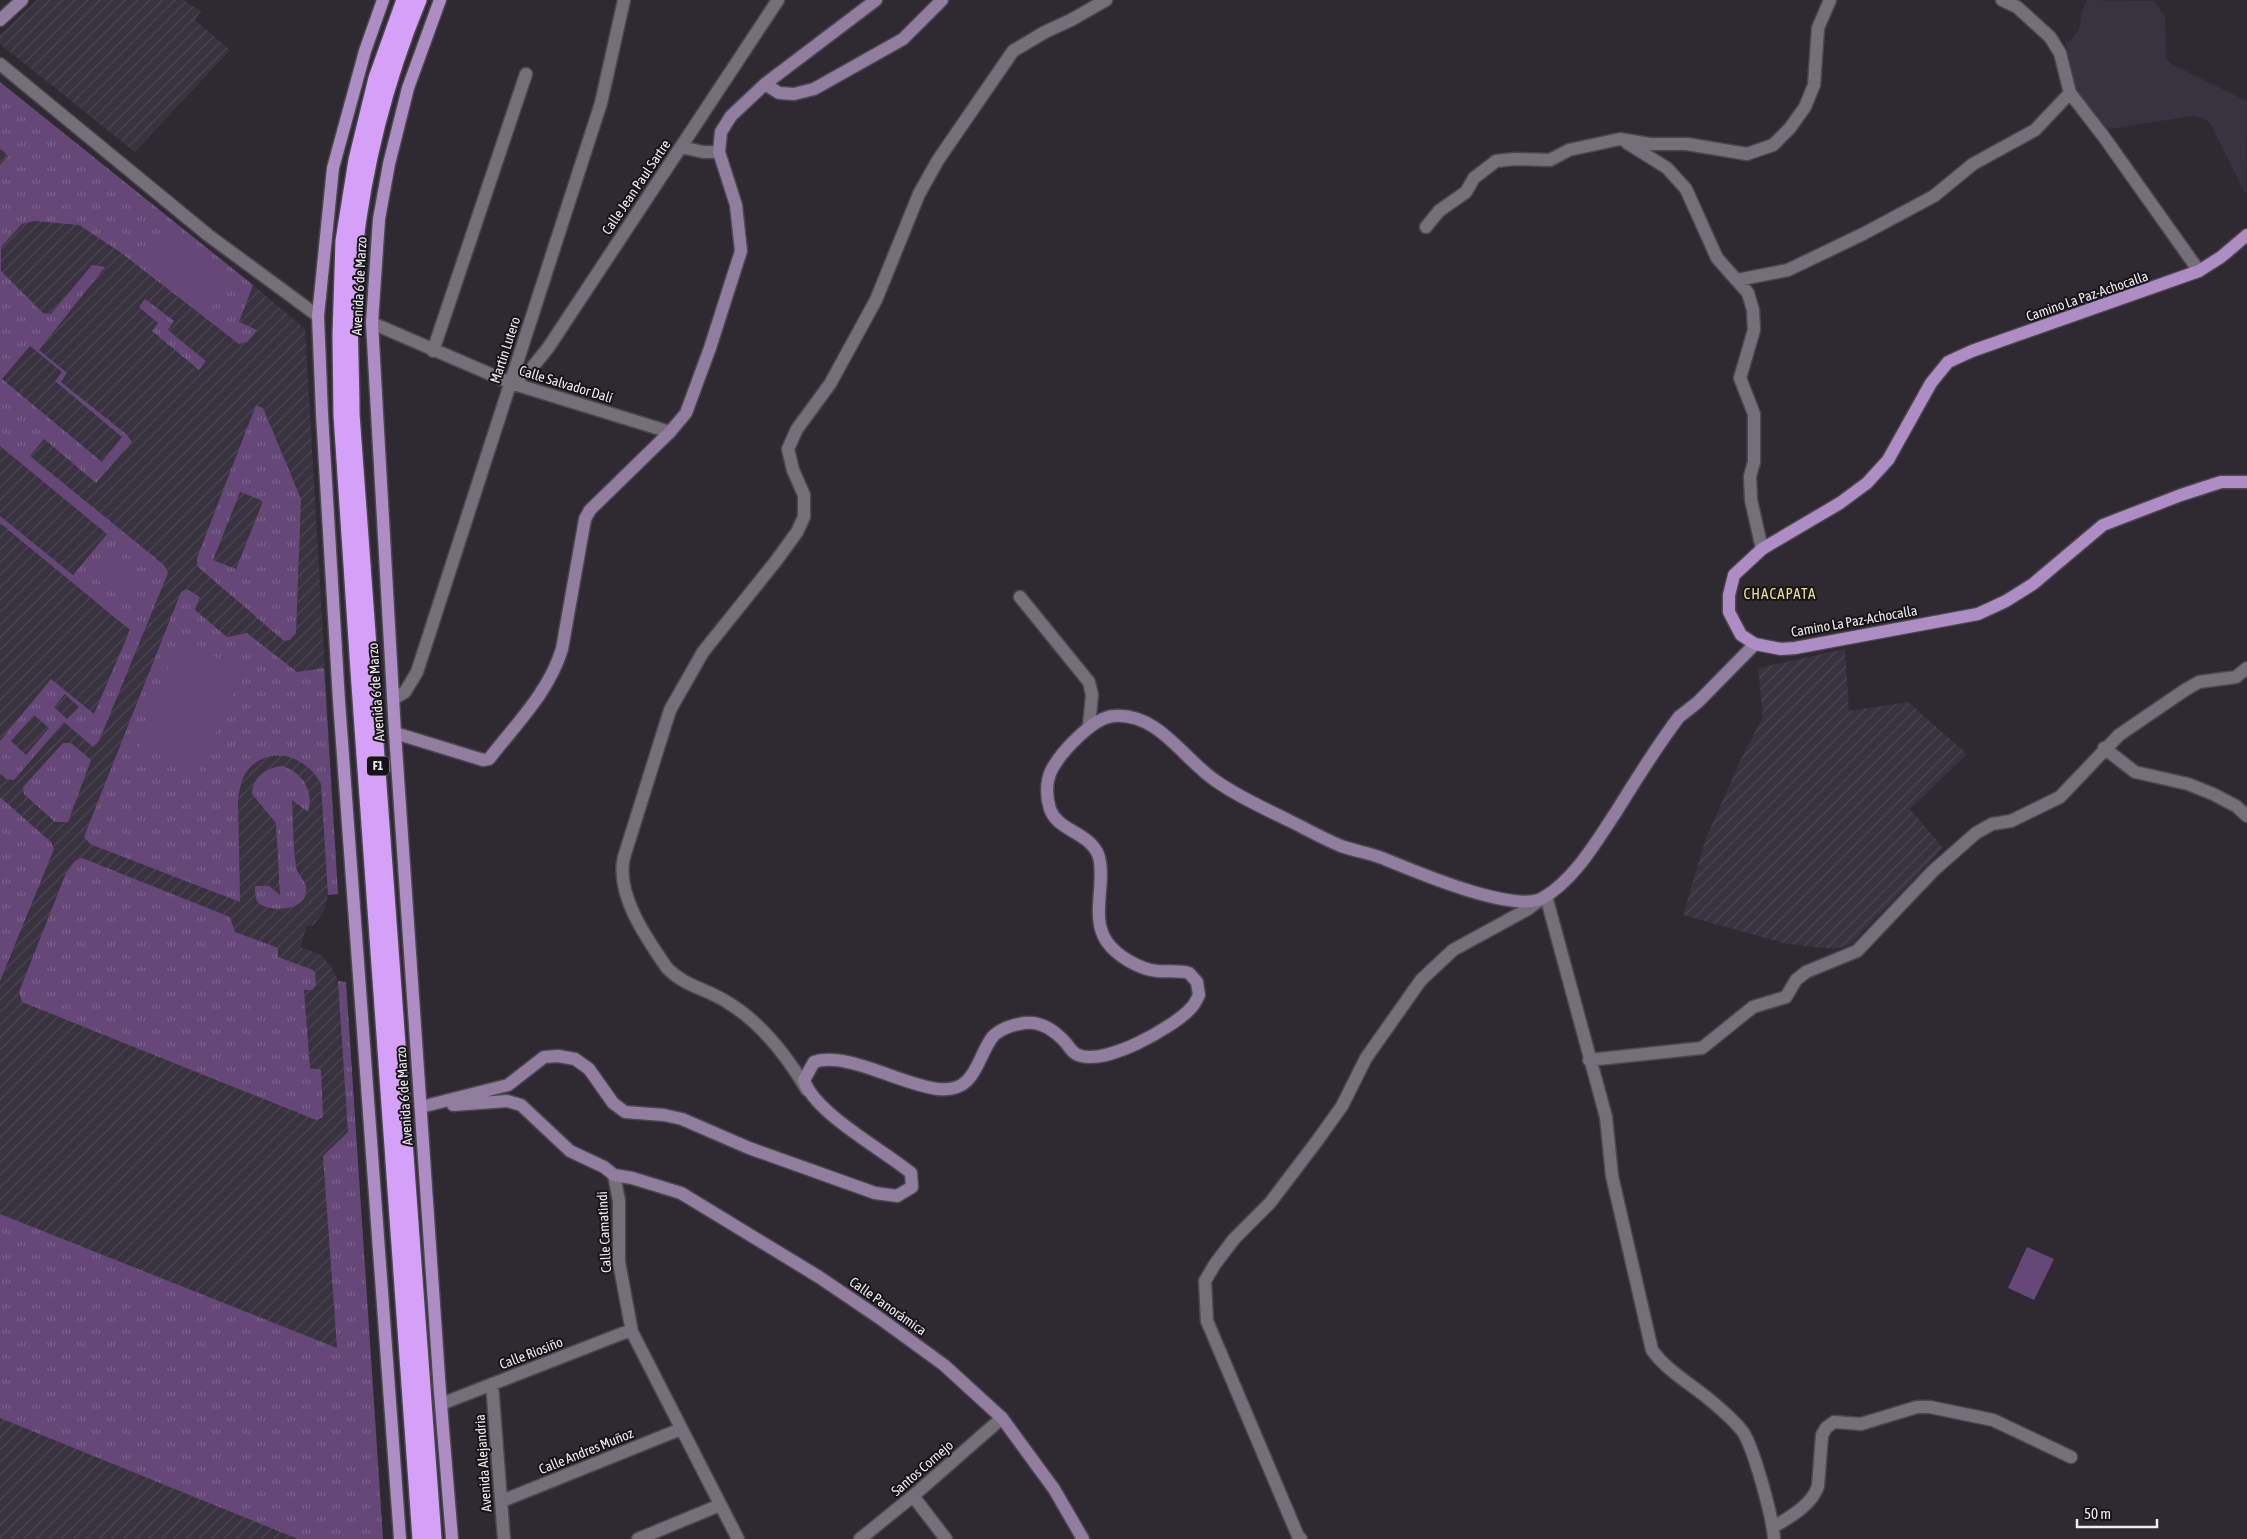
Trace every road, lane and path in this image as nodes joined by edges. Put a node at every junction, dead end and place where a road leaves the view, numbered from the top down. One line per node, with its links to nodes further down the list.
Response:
1 (22, 0): 13 (street)
2 (383, 0): 25 (main road)
3 (404, 0): 56 (highway, Avenida 6 de Marzo / F1)
4 (419, 0): 57 (highway, Avenida 6 de Marzo / F1)
5 (440, 0): 26 (main road, Avenida 6 de Marzo)
6 (624, 0): 28 (street, Martín Lutero)
7 (778, 0): 19 (street, Calle Jean Paul Sartre)
8 (876, 0): 16 (street)
9 (942, 0): 16 (street)
10 (1106, 0): 42 (street)
11 (1830, 0): 18 (street)
12 (2002, 0): 17 (street)
13 (0, 20)
14 (0, 64): 25 (street)
15 (526, 74): 27 (street)
16 (765, 84): 20 (street)
17 (2070, 93): 23 (street); 24 (street)
18 (1620, 139): 21 (street); 24 (street)
19 (680, 147): 20 (street); 28 (street, Calle Jean Paul Sartre)
20 (719, 152): 29 (street)
21 (1426, 227)
22 (2247, 234): 23 (main road, Camino La Paz-Achocalla)
23 (2199, 271): 31 (main road, Camino La Paz-Achocalla)
24 (1737, 280): 31 (street)
25 (318, 316): 55 (main road)
26 (372, 323): 27 (street, Calle Salvador Dalí); 35 (main road, Avenida 6 de Marzo)
27 (434, 351): 28 (street, Calle Salvador Dalí)
28 (511, 383): 29 (street, Calle Salvador Dalí); 35 (street, Martín Lutero)
29 (670, 432): 37 (street)
30 (2247, 482): 33 (main road, Camino La Paz-Achocalla)
31 (1762, 549): 33 (main road, Camino La Paz-Achocalla)
32 (1020, 597): 36 (street)
33 (1755, 644): 40 (street)
34 (2247, 668): 38 (street)
35 (393, 699): 37 (main road, Avenida 6 de Marzo)
36 (1089, 726): 40 (street); 42 (street)
37 (395, 734): 43 (main road, Avenida 6 de Marzo)
38 (2104, 748): 39 (street); 41 (street)
39 (2247, 816)
40 (1543, 898): 41 (street); 65 (street)
41 (1589, 1060): 54 (street)
42 (807, 1090): 43 (street)
43 (420, 1107): 44 (street, Calle Camatindi); 47 (main road, Avenida 6 de Marzo)
44 (614, 1175): 45 (street, Calle Camatindi); 48 (street, Calle Panorámica)
45 (631, 1330): 46 (street, Calle Riosiño); 49 (street, Calle Camatindi)
46 (492, 1384): 47 (street, Calle Riosiño); 52 (street, Avenida Alejandria)
47 (442, 1404): 58 (main road, Avenida 6 de Marzo)
48 (1002, 1418): 51 (street, Santos Cornejo); 64 (street, Calle Panorámica)
49 (681, 1429): 52 (street, Calle Andres Muñoz); 53 (street, Calle Camatindi)
50 (2071, 1457): 54 (street)
51 (913, 1496): 62 (street, Santos Cornejo); 63 (street)
52 (502, 1501): 59 (street, Avenida Alejandria)
53 (720, 1505): 60 (street); 61 (street, Calle Camatindi)
54 (1774, 1533)
55 (400, 1539)
56 (420, 1539)
57 (434, 1539)
58 (452, 1539)
59 (504, 1539)
60 (638, 1539)
61 (738, 1539)
62 (860, 1539)
63 (946, 1539)
64 (1083, 1539)
65 (1301, 1539)

